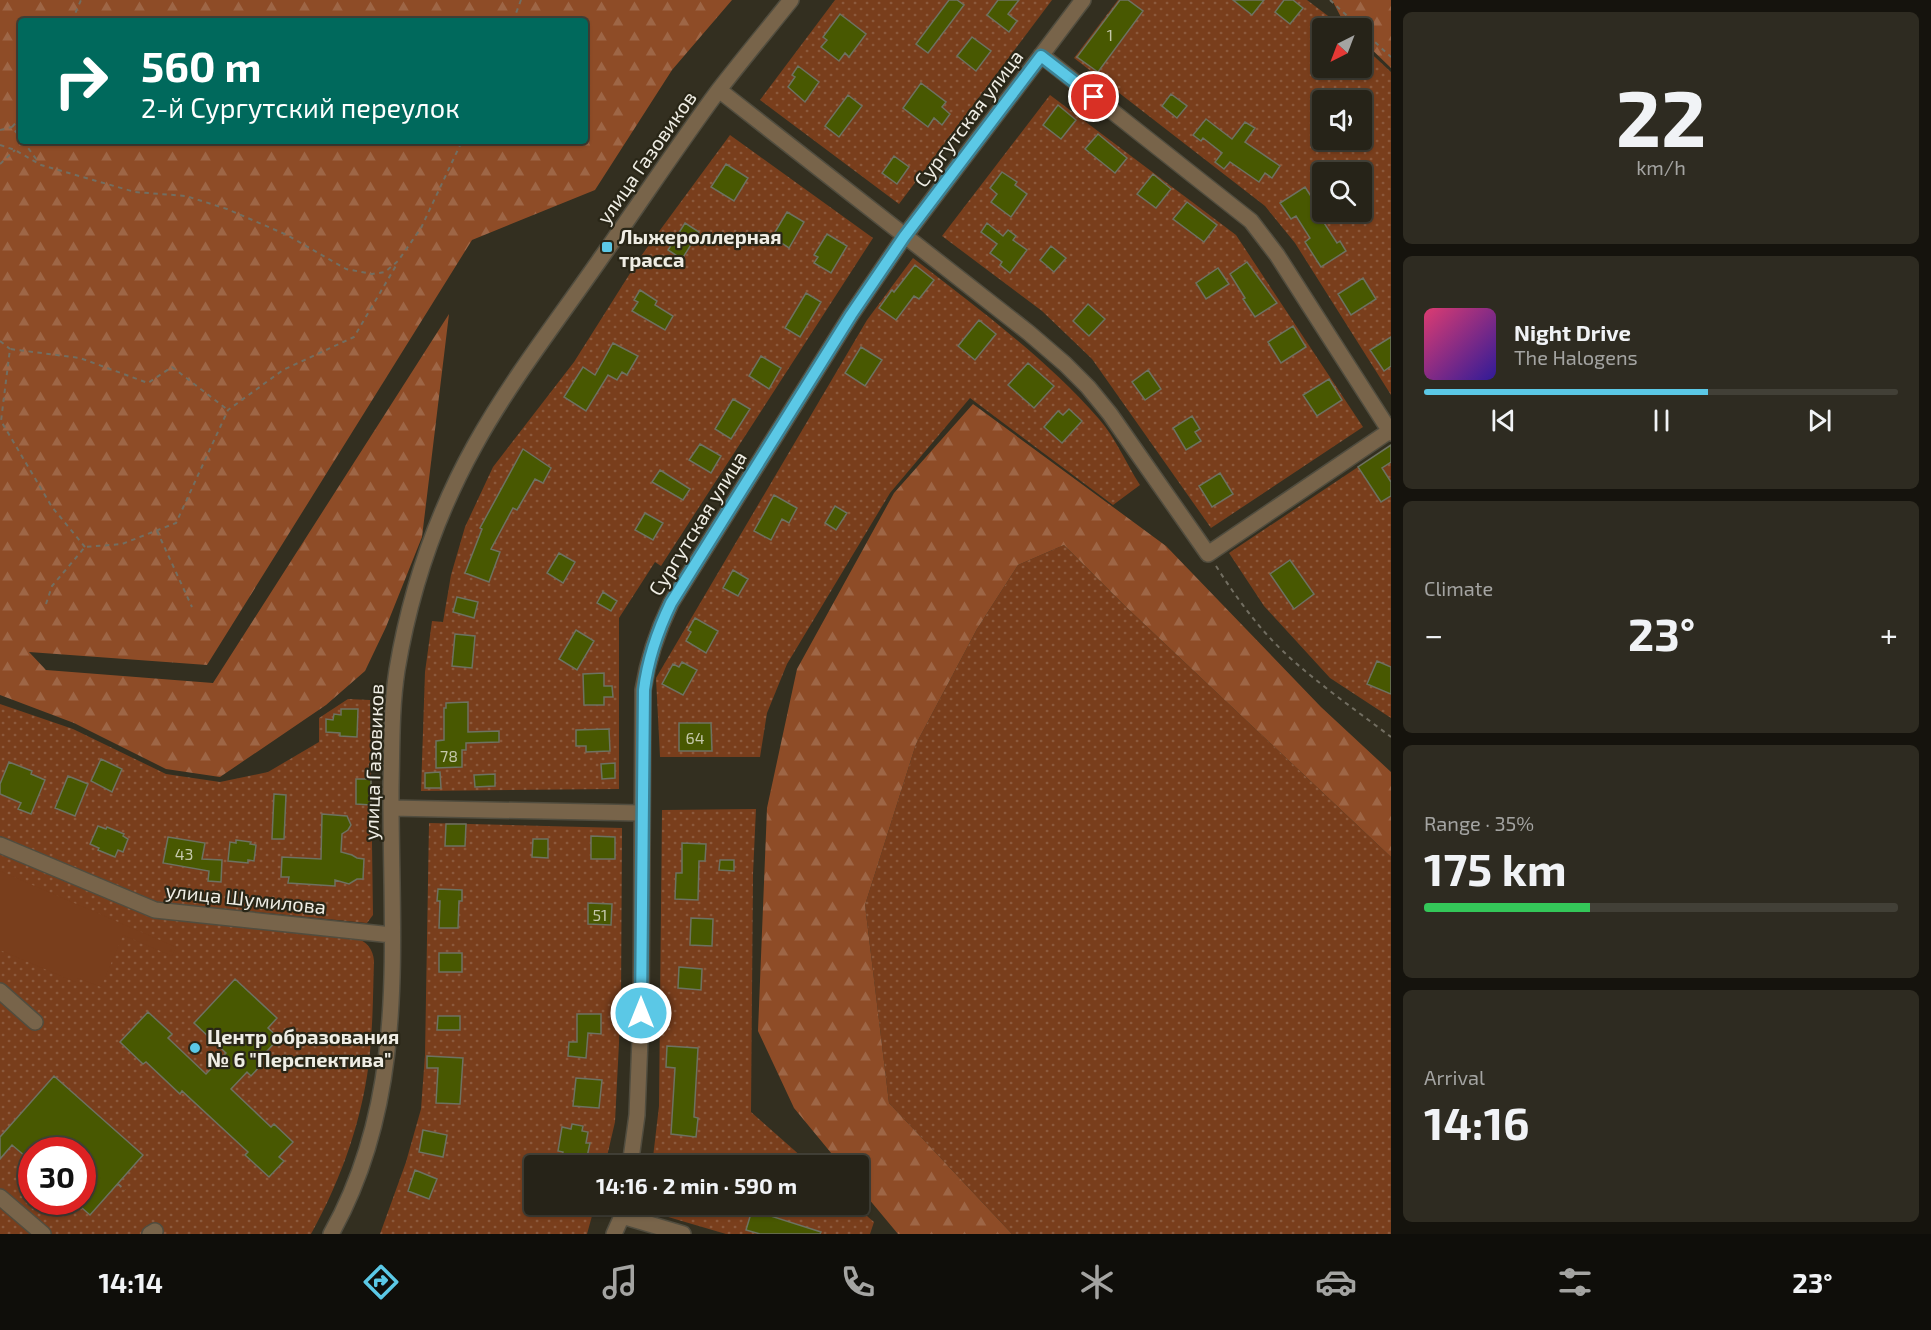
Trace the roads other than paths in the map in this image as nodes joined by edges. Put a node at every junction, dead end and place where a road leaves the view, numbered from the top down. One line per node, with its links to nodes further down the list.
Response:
1 (791, 0): 4 (street, улица Газовиков)
2 (1083, 0): 3 (street, Сургутская улица)
3 (1041, 56): 5 (street, Сургутская улица); 6 (street)
4 (719, 90): 5 (street); 7 (street, улица Газовиков)
5 (904, 237): 6 (street); 8 (street, Сургутская улица)
6 (1390, 432)
7 (391, 808): 8 (street); 10 (street, улица Газовиков)
8 (641, 813): 13 (street, Сургутская улица)
9 (0, 844): 10 (street, улица Шумилова)
10 (392, 934): 18 (street, улица Газовиков)
11 (0, 991): 12 (street)
12 (35, 1022)
13 (632, 1155)
14 (0, 1197): 17 (street)
15 (621, 1215): 19 (street)
16 (636, 1215): 20 (street)
17 (43, 1234)
18 (331, 1234)
19 (614, 1234)
20 (683, 1234)

